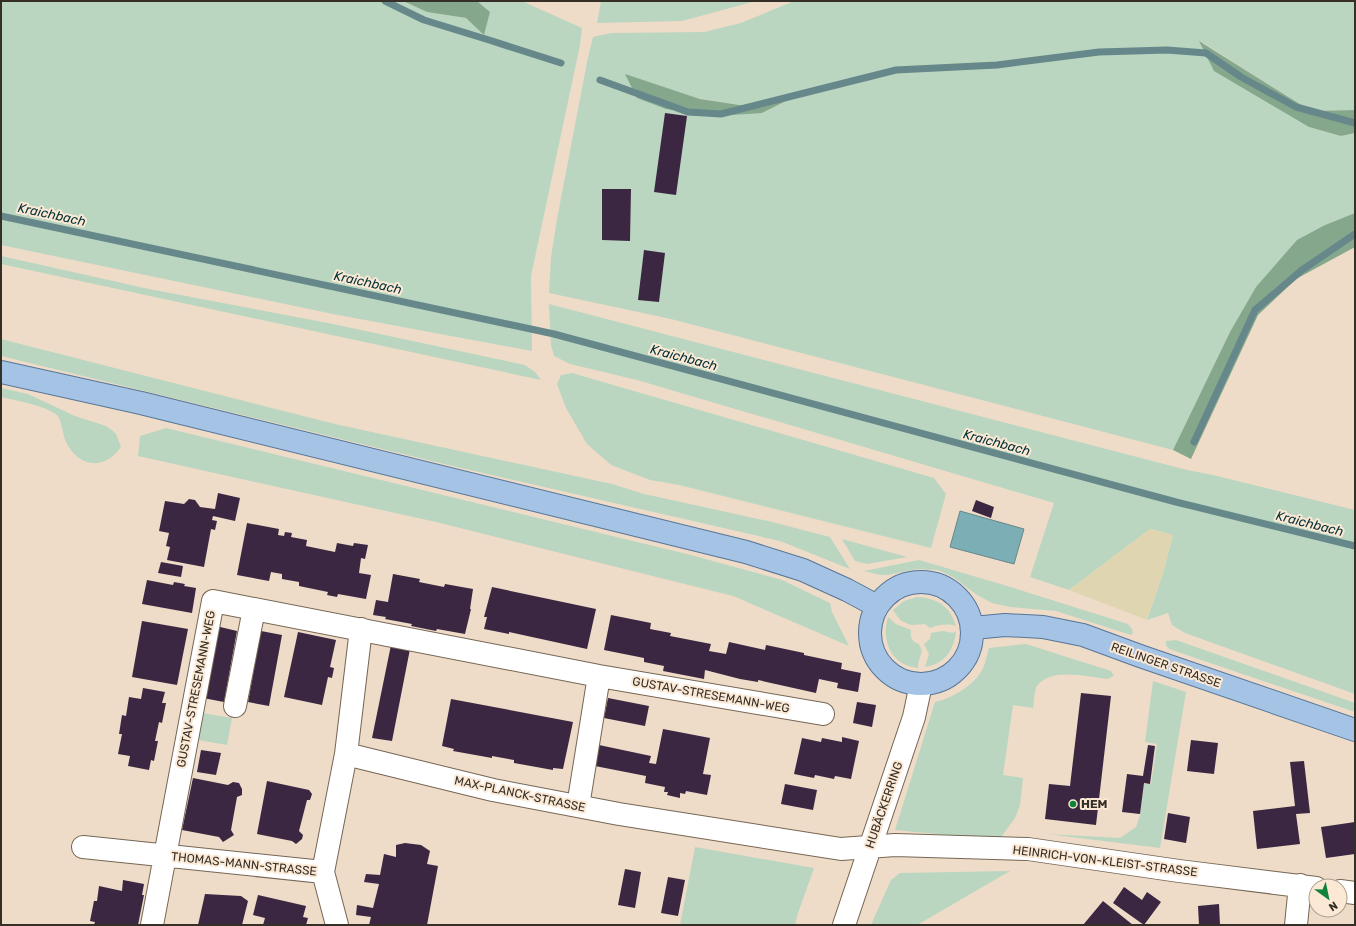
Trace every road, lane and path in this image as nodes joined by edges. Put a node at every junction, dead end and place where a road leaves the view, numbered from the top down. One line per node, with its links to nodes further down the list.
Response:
1 (1, 372): 2 (main road)
2 (877, 606): 4 (main road); 7 (main road)
3 (254, 609): 5 (street, GUSTAV-STRESEMANN-WEG); 8 (street); 15 (street, GUSTAV-STRESEMANN-WEG)
4 (973, 628): 7 (main road); 10 (main road, REILINGER STRASSE)
5 (362, 629): 6 (street, GUSTAV-STRESEMANN-WEG); 11 (street)
6 (599, 676): 9 (street, GUSTAV-STRESEMANN-WEG); 12 (street)
7 (921, 684): 14 (street, HUBÄCKERRING)
8 (235, 706)
9 (822, 714)
10 (1355, 730)
11 (346, 754): 12 (street, MAX-PLANCK-STRASSE); 16 (street)
12 (578, 806): 14 (street, MAX-PLANCK-STRASSE)
13 (83, 847): 15 (street, THOMAS-MANN-STRASSE)
14 (869, 848): 17 (street, HEINRICH-VON-KLEIST-STRASSE); 20 (street, HUBÄCKERRING)
15 (165, 855): 16 (street, THOMAS-MANN-STRASSE); 18 (street, THOMAS-MANN-STRASSE)
16 (323, 872): 19 (street)
17 (1308, 886): 21 (street)
18 (152, 925)
19 (337, 925)
20 (844, 925)
21 (1296, 925)

